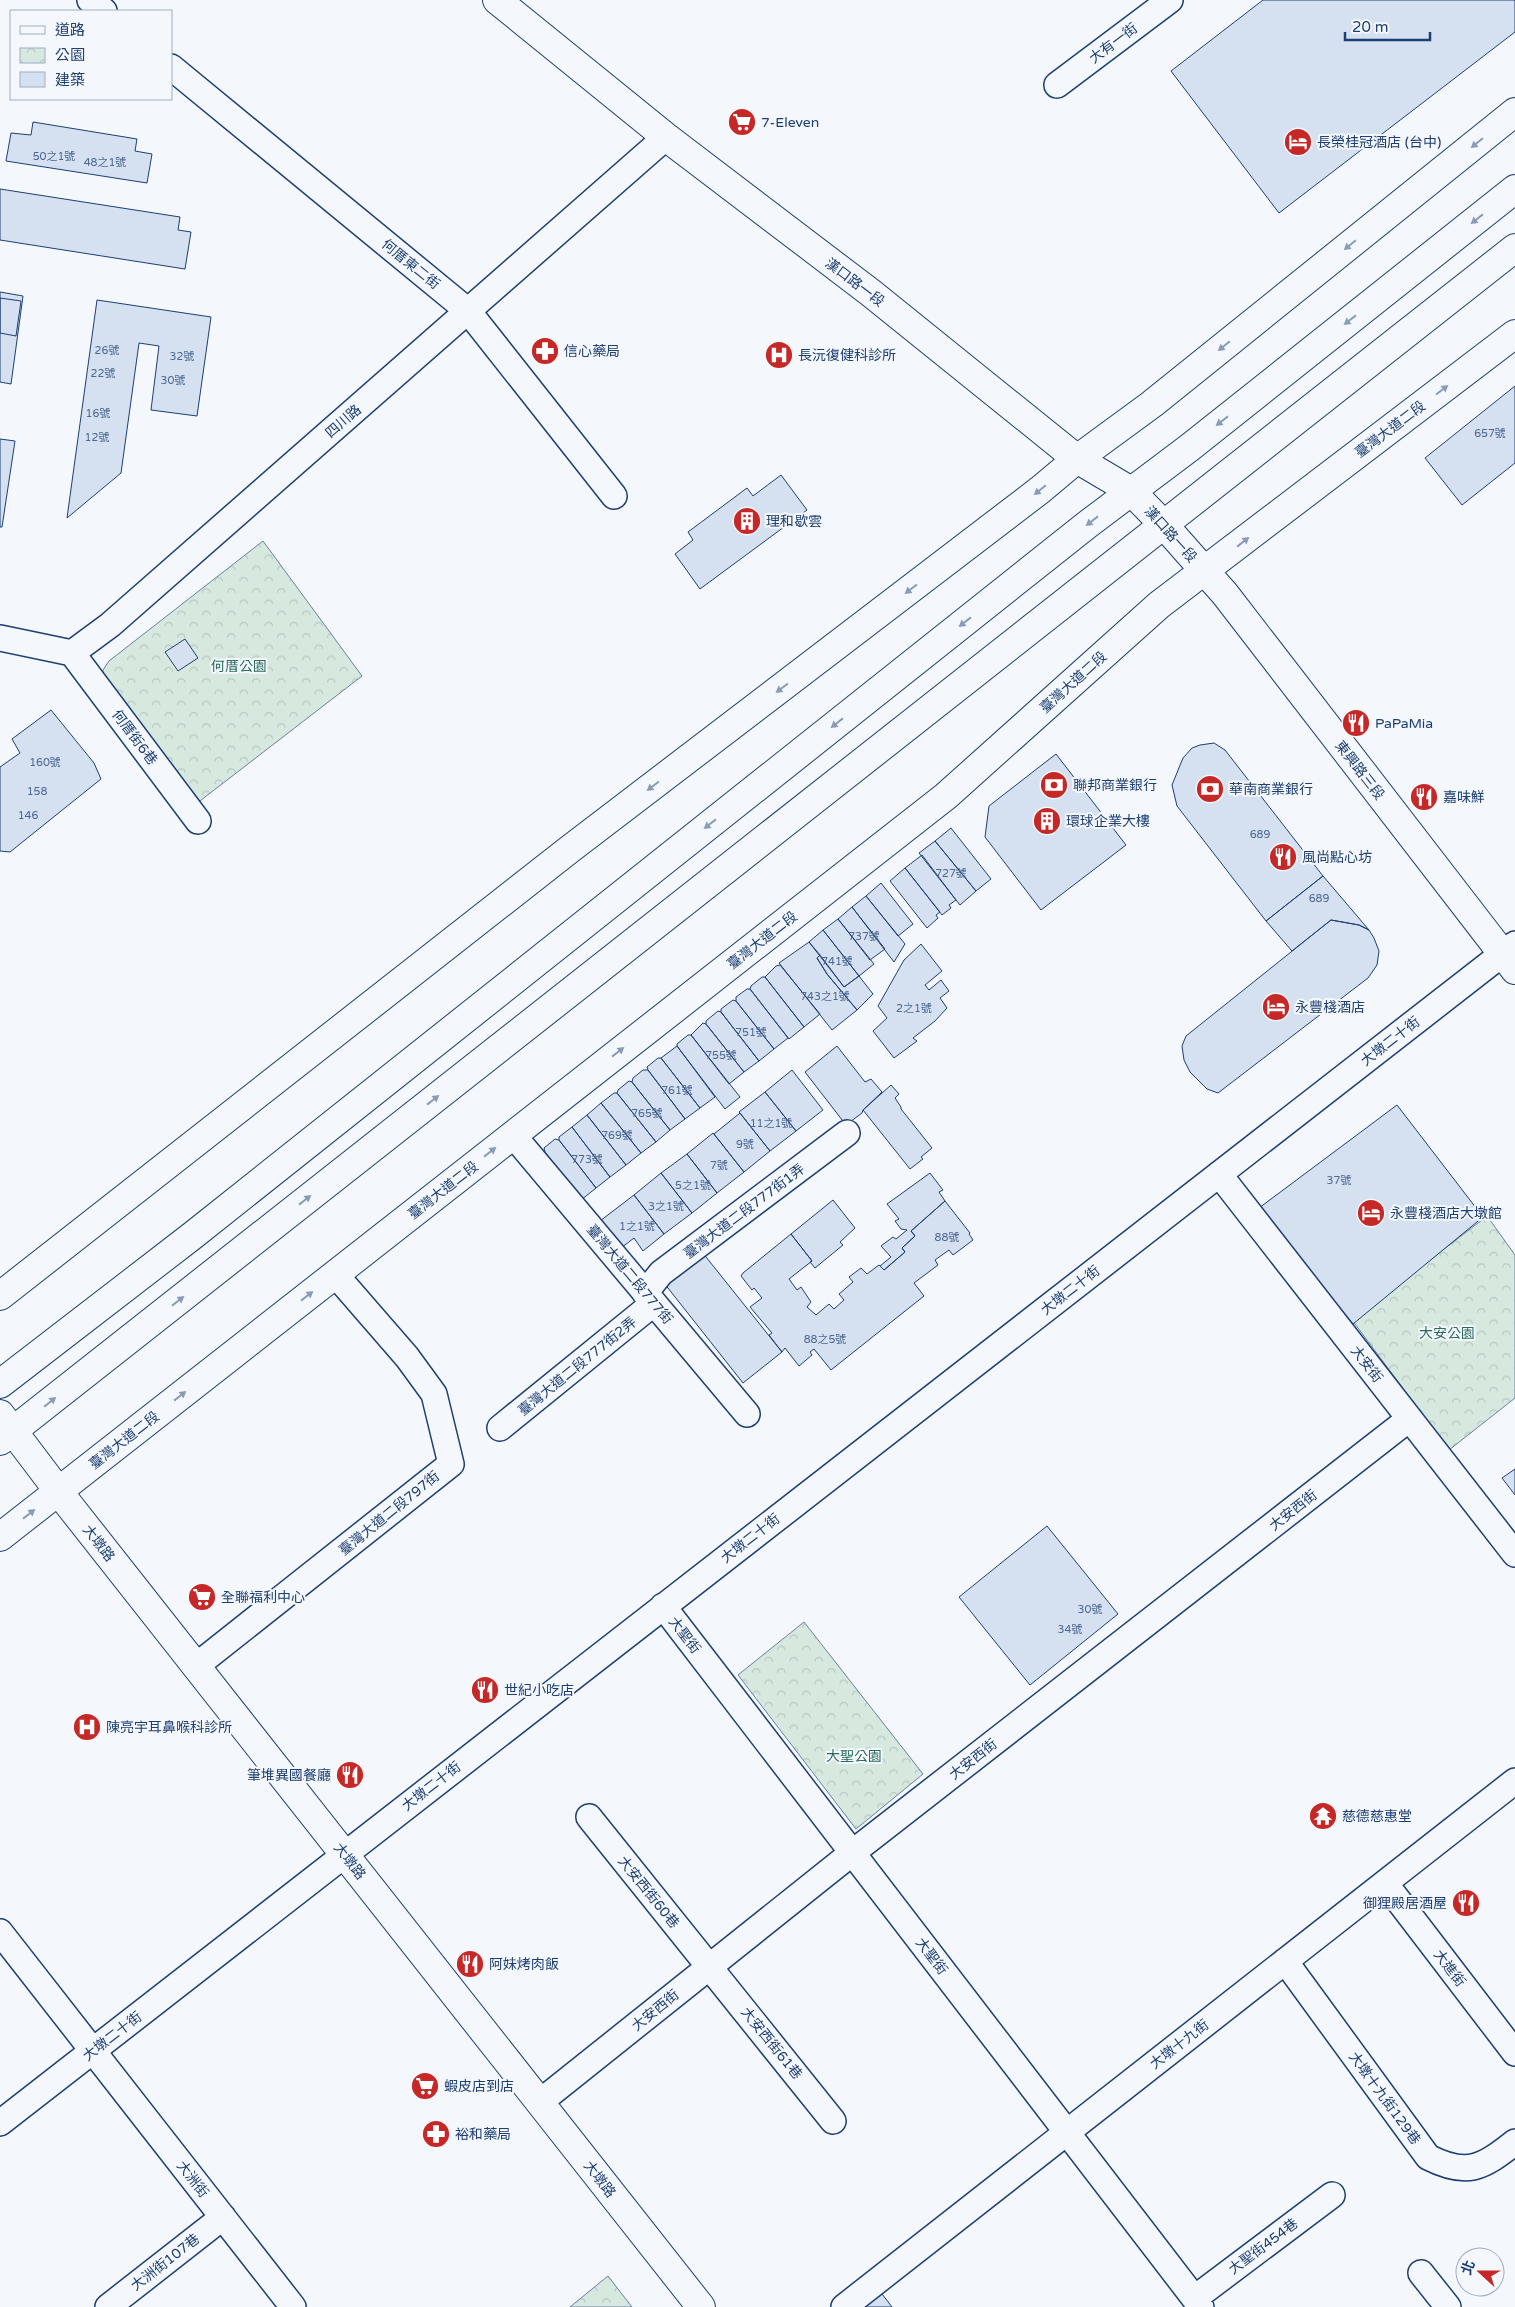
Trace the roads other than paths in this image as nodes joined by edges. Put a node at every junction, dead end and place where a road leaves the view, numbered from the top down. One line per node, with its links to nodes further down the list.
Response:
1 (90, 0): 4 (street)
2 (497, 0): 8 (main road, 漢口路一段)
3 (1170, 0): 6 (street, 大有一街)
4 (103, 10)
5 (172, 68): 11 (street, 何厝東二街)
6 (1057, 85)
7 (1515, 112): 13 (main road, one-way to 13)
8 (666, 137): 11 (street, 四川路); 13 (main road, 漢口路一段)
9 (1515, 189): 14 (main road, one-way to 14)
10 (1515, 248): 16 (main road)
11 (468, 311): 15 (street, 何厝東二街); 19 (street, 四川路)
12 (1515, 334): 17 (main road, 臺灣大道二段, one-way to 12)
13 (1077, 459): 14 (main road, 漢口路一段); 26 (main road, one-way to 26)
14 (1130, 491): 16 (main road, 漢口路一段); 28 (main road, one-way to 28)
15 (614, 496)
16 (1164, 525): 17 (main road, 漢口路一段); 32 (main road, one-way to 16)
17 (1205, 572): 21 (main road, 東興路三段); 23 (main road, 臺灣大道二段, one-way to 17)
18 (0, 638): 19 (street)
19 (72, 653): 20 (street, 何厝街6巷)
20 (198, 821)
21 (1511, 956): 24 (street, 大墩二十街)
22 (847, 1133): 27 (street, 臺灣大道二段777街1弄)
23 (513, 1135): 25 (main road, 臺灣大道二段, one-way to 23); 27 (street, 臺灣大道二段777街)
24 (1219, 1174): 30 (street, 大安街); 36 (street, 大墩二十街)
25 (335, 1274): 33 (main road, 臺灣大道二段, one-way to 25); 37 (street, 臺灣大道二段797街)
26 (0, 1296)
27 (650, 1298): 29 (street, 臺灣大道二段777街); 31 (street, 臺灣大道二段777街2弄)
28 (0, 1384)
29 (748, 1414)
30 (1409, 1419): 35 (street, 大安街); 40 (street, 大安西街)
31 (500, 1428)
32 (4, 1429): 33 (main road, 大墩路)
33 (58, 1491): 34 (main road, 臺灣大道二段, one-way to 33); 37 (main road, 大墩路)
34 (0, 1537)
35 (1515, 1554)
36 (663, 1606): 40 (street, 大聖街); 41 (street, 大墩二十街)
37 (196, 1666): 41 (main road, 大墩路)
38 (1515, 1781): 42 (street, 大墩十九街)
39 (589, 1817): 45 (street, 大安西街60巷)
40 (852, 1852): 45 (street, 大安西街); 51 (street, 大聖街)
41 (344, 1854): 46 (street, 大墩二十街); 48 (main road, 大墩路)
42 (1385, 1883): 44 (street, 大墩十九街); 47 (street, 大進街)
43 (0, 1932): 46 (street, 大洲街)
44 (1284, 1961): 51 (street, 大墩十九街); 52 (street, 大墩十九街129巷)
45 (710, 1966): 48 (street, 大安西街); 49 (street, 大安西街61巷)
46 (92, 2051): 50 (street, 大墩二十街); 54 (street, 大洲街)
47 (1515, 2053)
48 (540, 2102): 59 (main road, 大墩路)
49 (833, 2120)
50 (0, 2123)
51 (1067, 2132): 56 (street, 大聖街); 60 (street, 大墩十九街)
52 (1515, 2142)
53 (1332, 2195): 56 (street, 大聖街454巷)
54 (223, 2217): 57 (street, 大洲街107巷); 58 (street, 大洲街)
55 (1420, 2273): 61 (street)
56 (1198, 2303)
57 (108, 2307)
58 (293, 2307)
59 (701, 2307)
60 (844, 2307)
61 (1448, 2307)

